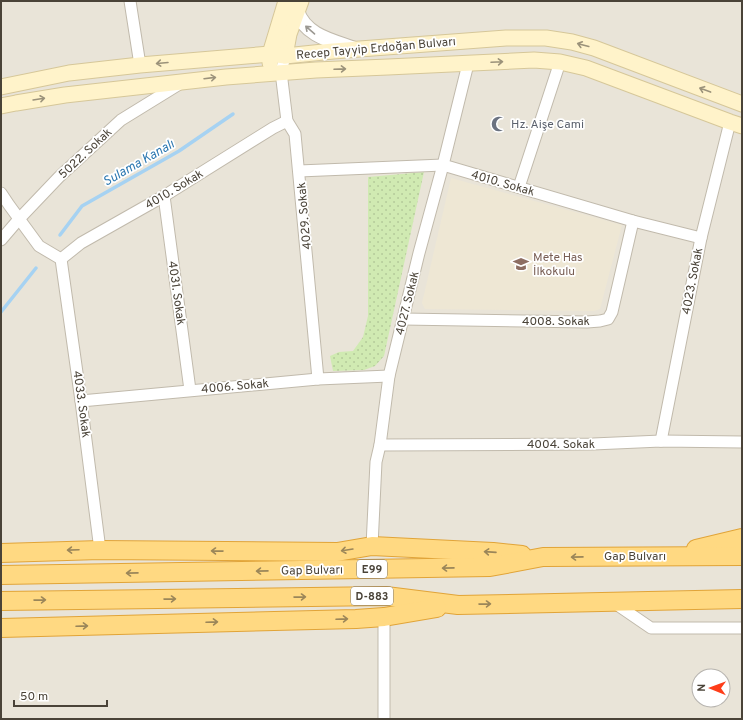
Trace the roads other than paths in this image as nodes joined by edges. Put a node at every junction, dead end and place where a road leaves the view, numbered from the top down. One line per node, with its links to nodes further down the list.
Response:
1 (130, 1): 7 (street)
2 (295, 4): 3 (street, one-way to 2); 4 (main road)
3 (358, 49): 4 (main road, Recep Tayyip Erdoğan Bulvarı); 11 (main road, Recep Tayyip Erdoğan Bulvarı, one-way to 3)
4 (277, 55): 7 (main road, Recep Tayyip Erdoğan Bulvarı, one-way to 7); 8 (main road)
5 (560, 62): 6 (main road, Recep Tayyip Erdoğan Bulvarı, one-way to 5); 14 (main road, Recep Tayyip Erdoğan Bulvarı); 17 (street)
6 (468, 64): 8 (main road, Recep Tayyip Erdoğan Bulvarı, one-way to 6); 15 (street, 4027. Sokak)
7 (140, 65): 10 (main road, Recep Tayyip Erdoğan Bulvarı)
8 (275, 72): 9 (main road, Recep Tayyip Erdoğan Bulvarı, one-way to 8); 13 (street, 4029. Sokak)
9 (183, 82): 12 (main road, Recep Tayyip Erdoğan Bulvarı, one-way to 9); 20 (street, 5022. Sokak)
10 (1, 86)
11 (742, 104)
12 (1, 106)
13 (287, 121): 16 (street, 4029. Sokak); 19 (street, 4010. Sokak)
14 (736, 124): 22 (street, 4023. Sokak)
15 (443, 165): 16 (street, 4010. Sokak); 17 (street, 4010. Sokak); 25 (street, 4027. Sokak)
16 (299, 171): 27 (street, 4029. Sokak)
17 (519, 187): 21 (street, 4010. Sokak)
18 (1, 193): 20 (street)
19 (164, 196): 24 (street, 4010. Sokak); 28 (street, 4031. Sokak)
20 (19, 219): 23 (street, 5022. Sokak); 24 (street)
21 (633, 221): 22 (street, 4010. Sokak); 25 (street, 4008. Sokak)
22 (701, 238): 30 (street, 4023. Sokak)
23 (1, 240)
24 (61, 259): 29 (street, 4033. Sokak)
25 (403, 319): 26 (street, 4027. Sokak)
26 (389, 376): 27 (street, 4006. Sokak); 32 (street, 4027. Sokak)
27 (318, 379): 28 (street, 4006. Sokak)
28 (190, 390): 29 (street, 4006. Sokak)
29 (81, 401): 35 (street, 4033. Sokak)
30 (661, 441): 31 (street, 4004. Sokak); 32 (street, 4004. Sokak)
31 (742, 442)
32 (380, 445): 34 (street, 4027. Sokak)
33 (742, 538): 37 (highway)
34 (372, 546): 35 (highway, one-way to 35); 39 (highway, one-way to 34)
35 (100, 550): 36 (highway, one-way to 36)
36 (1, 553)
37 (668, 556): 38 (highway, Gap Bulvarı / E99); 39 (highway, Gap Bulvarı / E99, one-way to 39)
38 (742, 556)
39 (543, 557): 40 (highway, Gap Bulvarı / E99, one-way to 40)
40 (1, 575)
41 (742, 599): 43 (highway, D-883)
42 (1, 601): 44 (highway, D-883, one-way to 44)
43 (612, 602): 44 (highway, D-883, one-way to 43); 47 (street)
44 (458, 605): 45 (highway)
45 (384, 617): 46 (highway, one-way to 45); 48 (street)
46 (1, 628)
47 (742, 628)
48 (384, 719)

